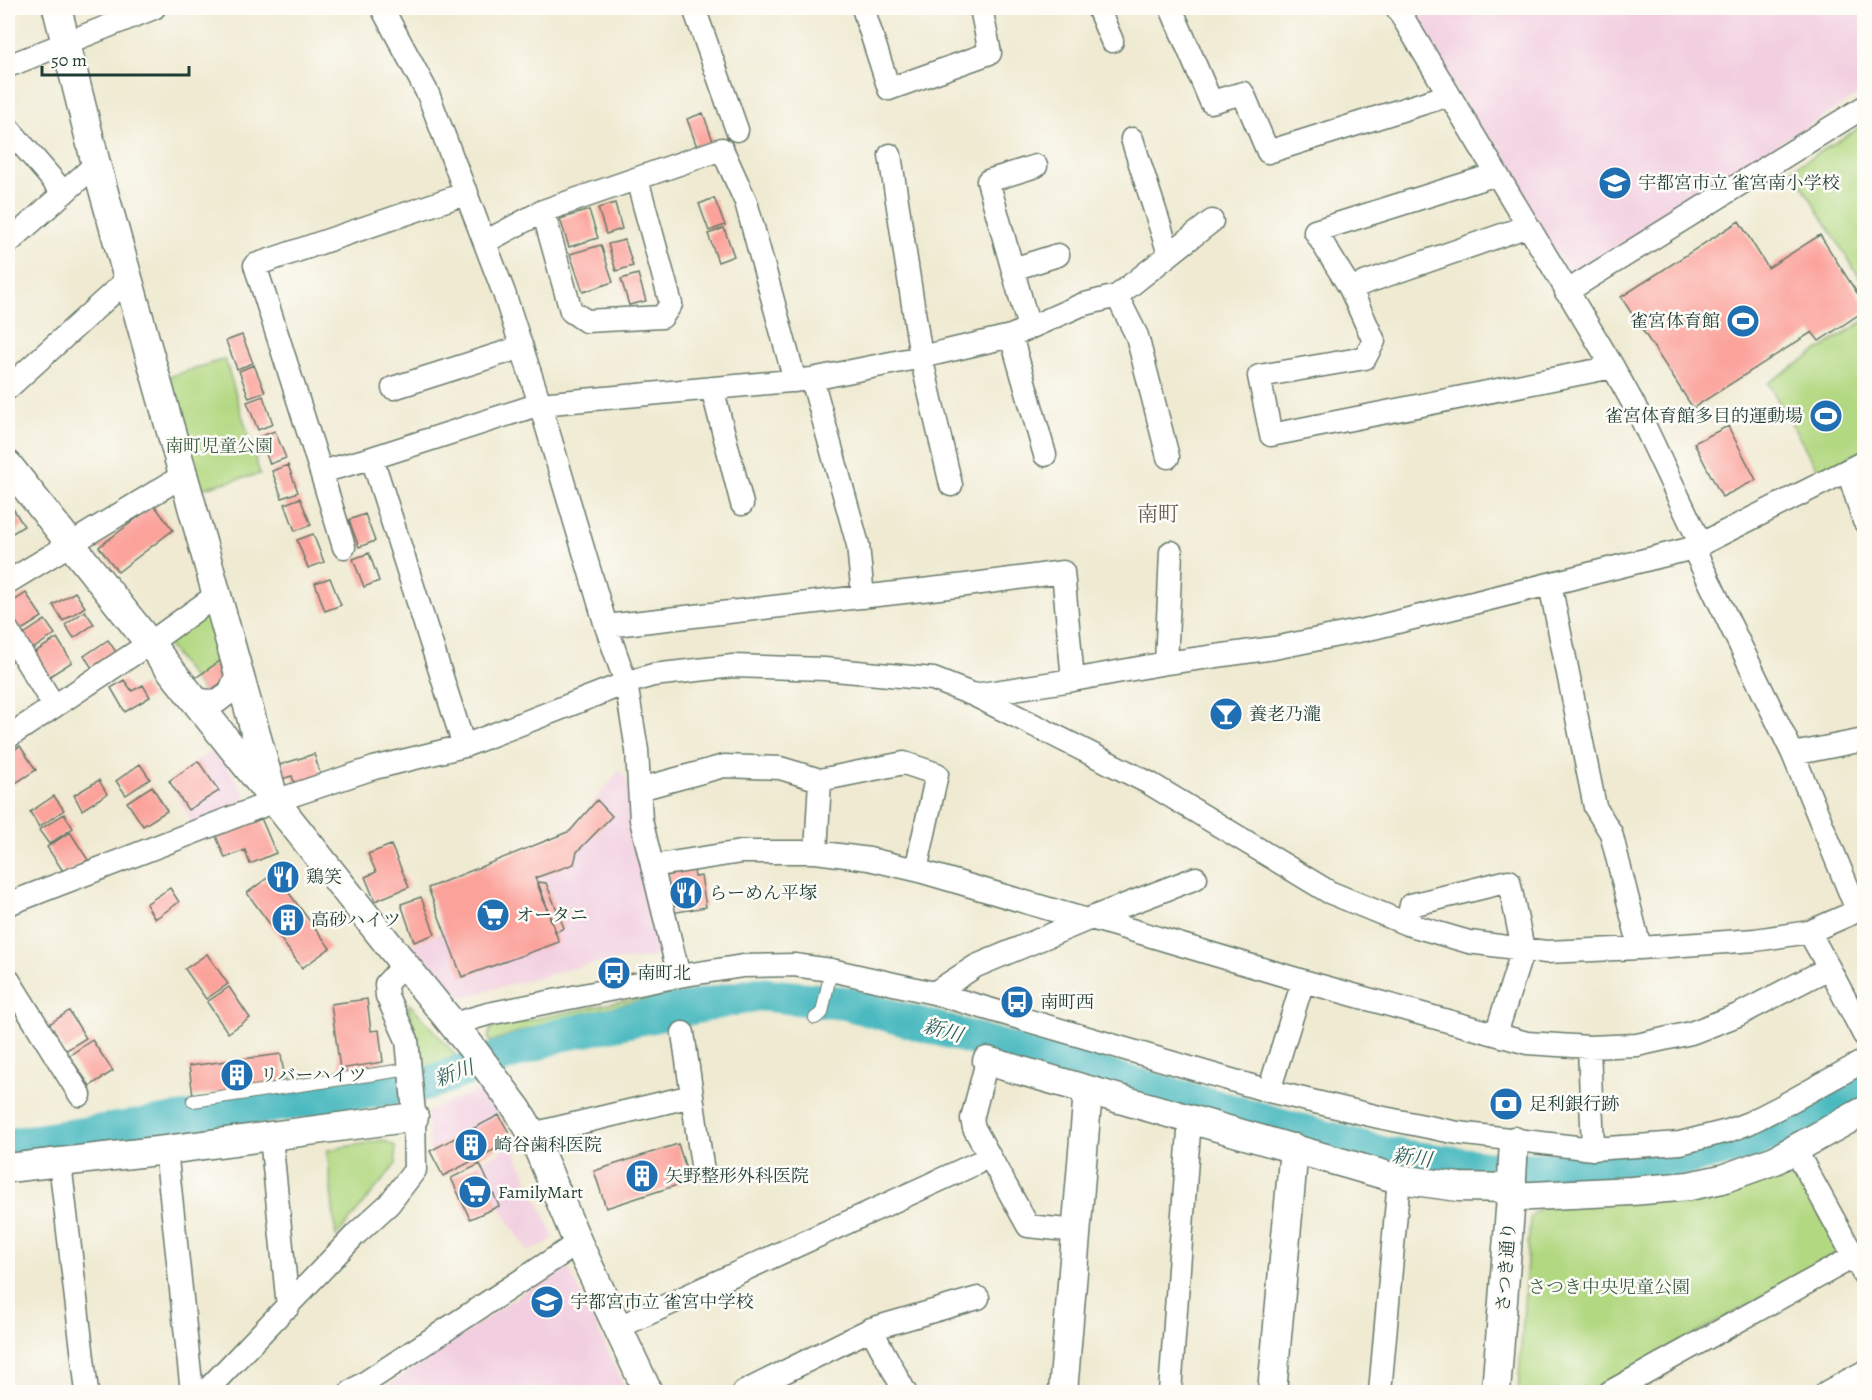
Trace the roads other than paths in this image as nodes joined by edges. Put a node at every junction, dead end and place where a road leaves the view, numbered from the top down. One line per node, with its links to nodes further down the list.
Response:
1 (57, 8): 11 (street)
2 (154, 8): 11 (street)
3 (382, 8): 24 (street)
4 (694, 8): 16 (street)
5 (863, 8): 6 (street)
6 (981, 8)
7 (1098, 8): 10 (street)
8 (1171, 8): 13 (street)
9 (1397, 8): 13 (street)
10 (1112, 41)
11 (67, 43): 12 (street); 19 (street)
12 (8, 66)
13 (1449, 95): 21 (street)
14 (1864, 108): 35 (street)
15 (8, 128): 23 (street)
16 (737, 130)
17 (1132, 139): 30 (street)
18 (890, 154): 39 (street)
19 (96, 164): 23 (street); 33 (street)
20 (1036, 166): 32 (street)
21 (1497, 174): 27 (street); 34 (street)
22 (637, 179): 25 (street); 25 (street); 41 (street)
23 (64, 193): 29 (street)
24 (467, 193): 28 (street); 51 (street)
25 (543, 212): 28 (street)
26 (1212, 221): 30 (street)
27 (1528, 226): 34 (street); 35 (street)
28 (485, 242): 38 (street)
29 (8, 243)
30 (1169, 254): 36 (street)
31 (1058, 255): 32 (street)
32 (1012, 269): 37 (street)
33 (129, 278): 43 (street); 52 (street)
34 (1350, 288): 40 (street)
35 (1566, 292): 40 (street)
36 (1117, 296): 37 (street); 47 (street)
37 (1020, 332): 39 (street); 46 (street)
38 (522, 347): 42 (street); 45 (street)
39 (921, 357): 41 (street); 53 (street)
40 (1612, 367): 57 (street)
41 (804, 380): 44 (street); 63 (street)
42 (393, 387)
43 (8, 388)
44 (712, 388): 45 (street); 54 (street)
45 (540, 404): 48 (street); 64 (street)
46 (1045, 455)
47 (1168, 457)
48 (372, 458): 51 (street); 76 (street)
49 (8, 465): 56 (street)
50 (1856, 467): 55 (street); 57 (street)
51 (321, 472): 58 (street)
52 (184, 475): 56 (street); 62 (street)
53 (951, 485)
54 (742, 504)
55 (1864, 521)
56 (70, 543): 60 (street); 66 (street)
57 (1697, 546): 61 (street); 77 (street)
58 (344, 547)
59 (1171, 552): 67 (street)
60 (8, 582)
61 (1550, 584): 67 (street); 90 (street)
62 (218, 594): 66 (street); 68 (street)
63 (863, 597): 64 (street); 69 (street)
64 (606, 626): 70 (street)
65 (8, 632): 73 (street)
66 (150, 644): 72 (street); 73 (street)
67 (1166, 663): 69 (street)
68 (238, 669): 72 (street); 80 (street)
69 (1073, 680): 71 (street)
70 (626, 683): 71 (street); 76 (street); 79 (street)
71 (974, 695): 88 (street)
72 (194, 699): 80 (street)
73 (54, 706): 74 (street)
74 (8, 737)
75 (1864, 740): 77 (street)
76 (465, 746): 80 (street)
77 (1793, 754): 86 (street)
78 (820, 780): 79 (street); 81 (street); 83 (street)
79 (640, 789): 82 (street)
80 (275, 801): 85 (street); 92 (street)
81 (816, 852): 82 (street); 83 (street)
82 (652, 866): 94 (street)
83 (916, 870): 87 (street)
84 (1196, 878): 87 (street)
85 (8, 904)
86 (1861, 909): 89 (street)
87 (1089, 919): 97 (street); 98 (street)
88 (1407, 924): 91 (street); 91 (street)
89 (1809, 932): 90 (street); 93 (street)
90 (1640, 948): 91 (street)
91 (1523, 949): 102 (street)
92 (404, 964): 100 (street); 107 (street)
93 (1829, 968): 103 (street); 104 (street)
94 (679, 976): 96 (street); 100 (street)
95 (8, 979): 110 (street)
96 (829, 980): 98 (street); 99 (lane)
97 (1303, 981): 102 (street); 109 (street)
98 (934, 993): 109 (street)
99 (818, 1016)
100 (453, 1024): 116 (street)
101 (683, 1033): 111 (street)
102 (1496, 1034): 104 (street)
103 (1864, 1035)
104 (1589, 1047): 119 (street)
105 (987, 1061): 108 (street); 128 (street)
106 (1864, 1061): 119 (street)
107 (410, 1073): 112 (lane); 114 (street)
108 (1088, 1091): 115 (street); 128 (street)
109 (1269, 1091): 126 (street)
110 (80, 1095)
111 (692, 1096): 116 (street); 125 (street)
112 (193, 1101)
113 (1864, 1111): 120 (street)
114 (414, 1117): 117 (street); 132 (street)
115 (1190, 1118): 118 (street); 144 (street)
116 (532, 1134): 129 (street)
117 (271, 1137): 121 (street); 132 (street)
118 (1294, 1148): 127 (street); 145 (street)
119 (1593, 1149): 126 (street)
120 (1795, 1149): 126 (street); 130 (street)
121 (166, 1150): 122 (street); 137 (street)
122 (60, 1163): 124 (street); 136 (street)
123 (977, 1163): 133 (street)
124 (8, 1168)
125 (703, 1172)
126 (1512, 1172): 127 (street); 147 (street, さつき通り)
127 (1399, 1179): 146 (street)
128 (1077, 1231): 143 (street)
129 (578, 1243): 133 (street); 139 (street)
130 (1861, 1261): 148 (street)
131 (978, 1298): 134 (street)
132 (288, 1307): 138 (street)
133 (618, 1328): 140 (street)
134 (871, 1329): 141 (street); 142 (street)
135 (1864, 1372): 149 (street)
136 (87, 1392)
137 (192, 1392)
138 (205, 1392)
139 (351, 1392)
140 (648, 1392)
141 (744, 1392)
142 (905, 1392)
143 (1063, 1392)
144 (1170, 1392)
145 (1272, 1392)
146 (1380, 1392)
147 (1496, 1392)
148 (1610, 1392)
149 (1827, 1392)

